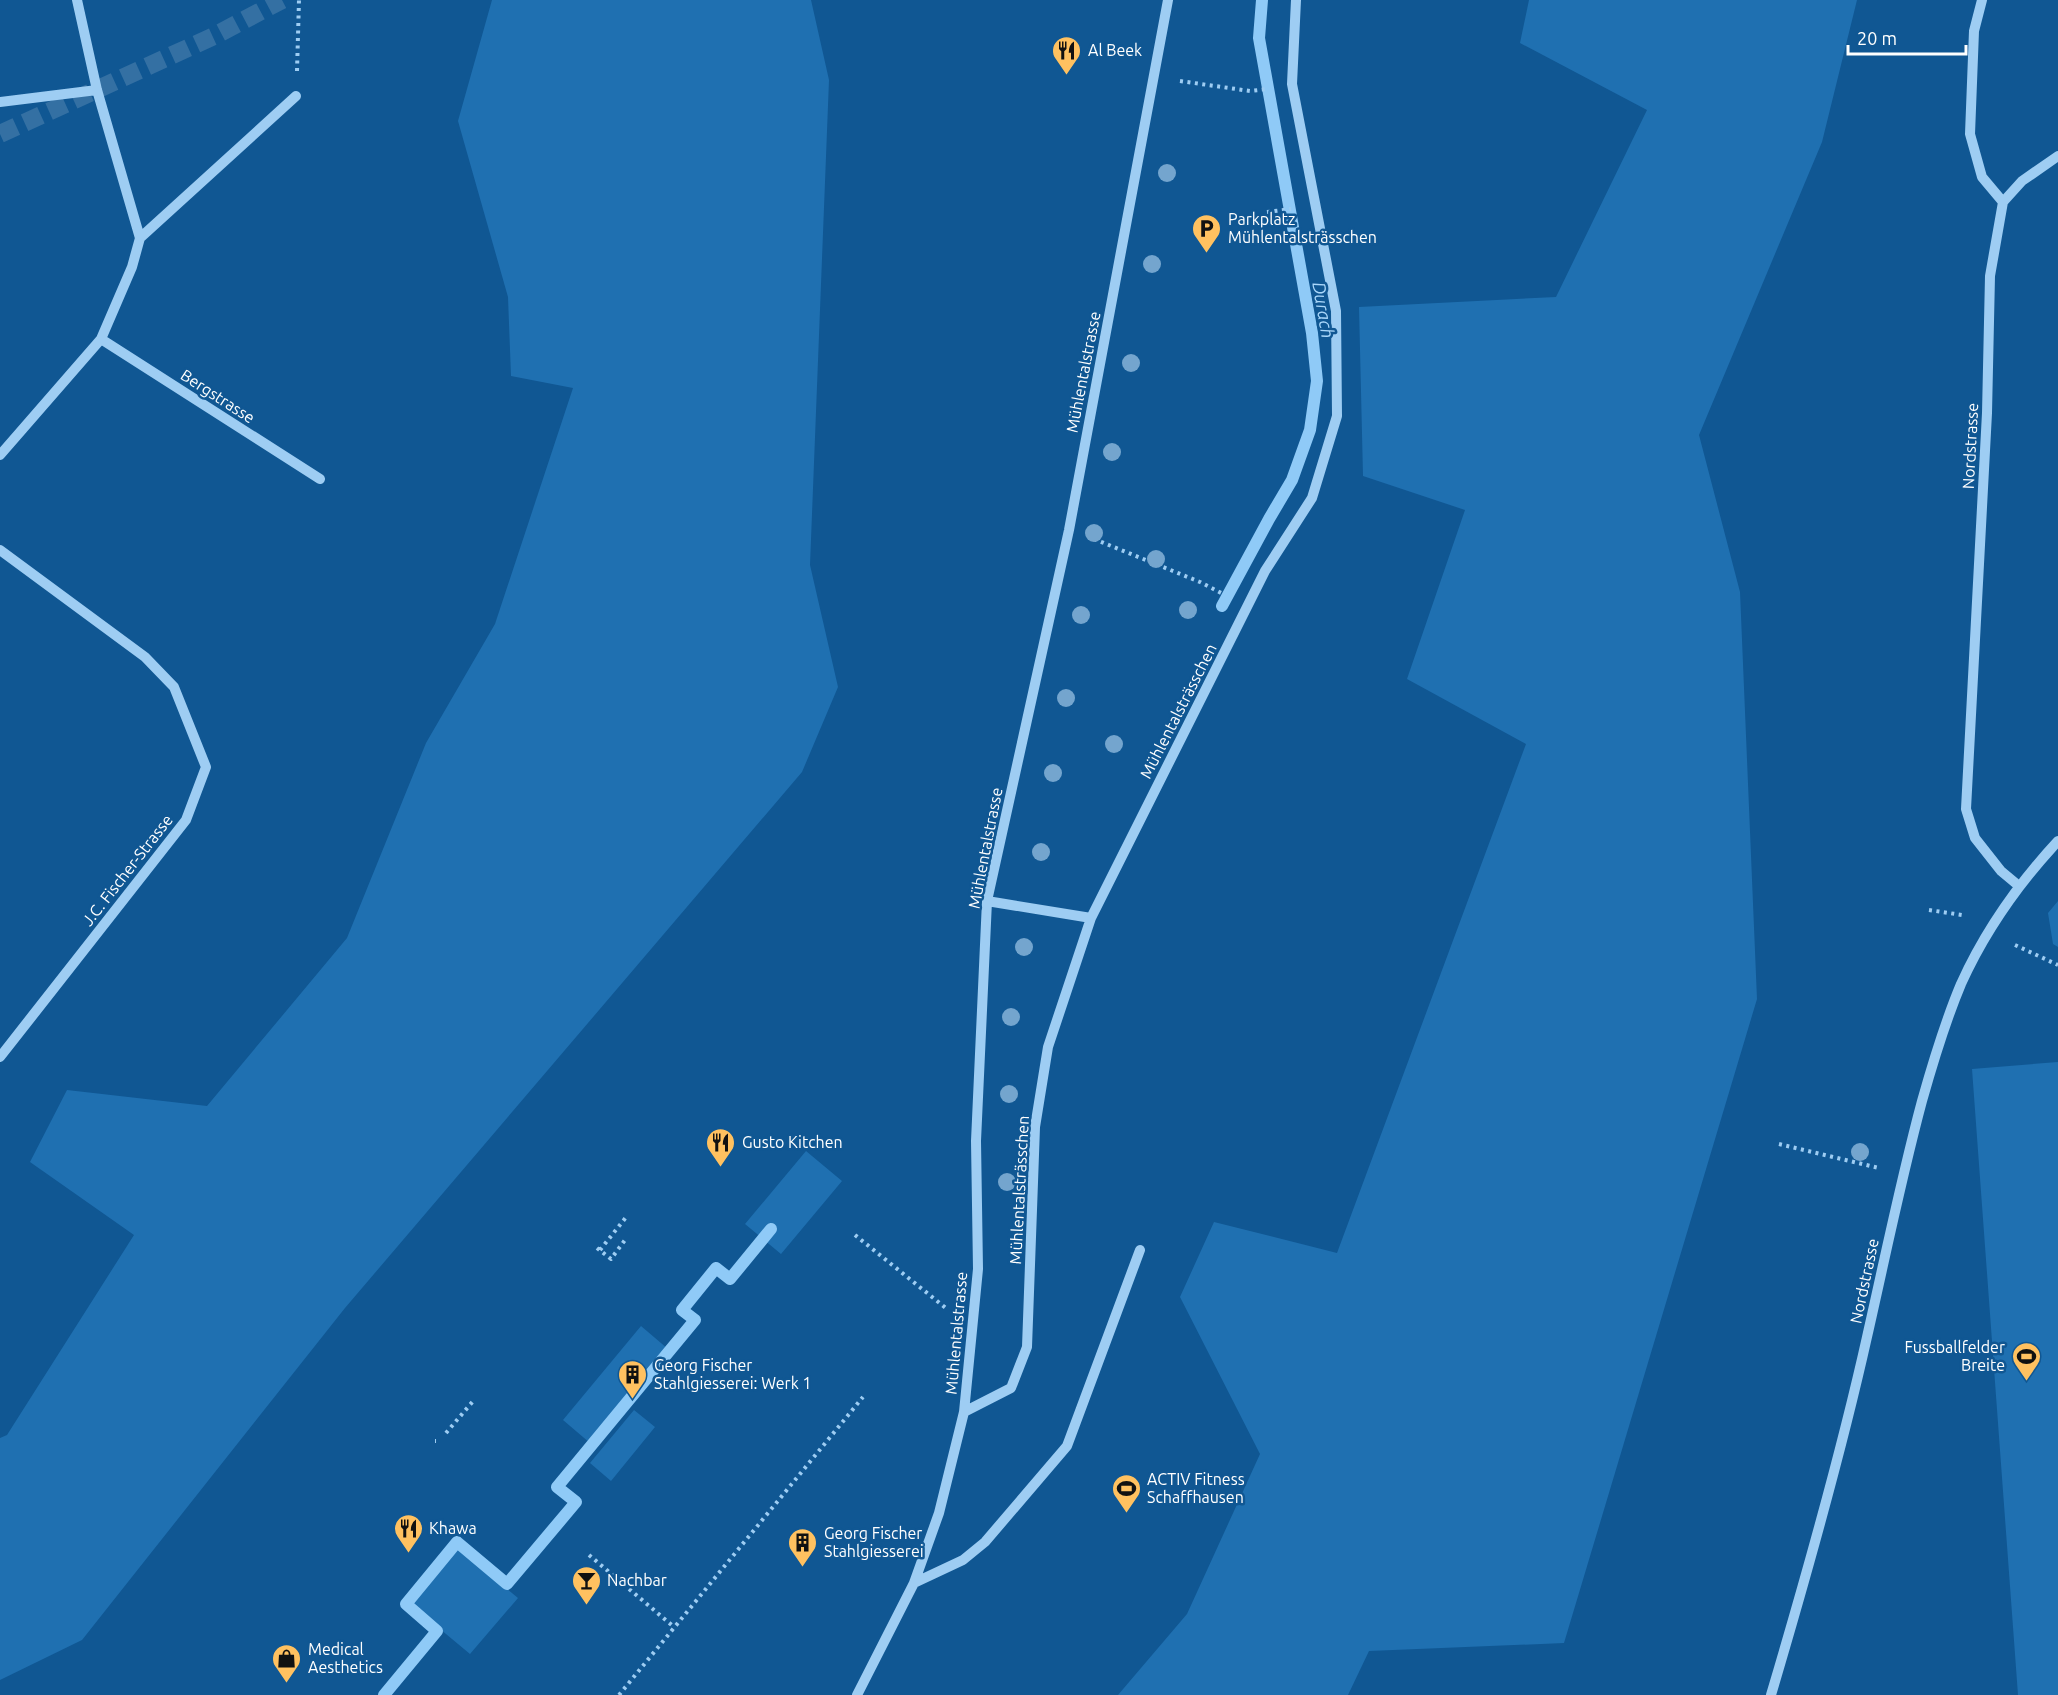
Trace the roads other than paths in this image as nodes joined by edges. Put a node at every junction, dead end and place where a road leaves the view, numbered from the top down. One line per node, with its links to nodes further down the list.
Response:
1 (77, 0): 5 (street)
2 (1168, 0): 17 (street, Mühlentalstrasse)
3 (1296, 0): 18 (street, Mühlentalsträsschen)
4 (1982, 0): 9 (street)
5 (97, 90): 7 (street); 10 (street)
6 (296, 96): 10 (street)
7 (0, 102)
8 (2058, 156): 9 (street)
9 (2003, 202): 16 (street, Nordstrasse)
10 (140, 238): 11 (street)
11 (100, 339): 12 (street); 13 (street, Bergstrasse)
12 (0, 455)
13 (320, 479)
14 (0, 550): 19 (street, J.C. Fischer-Strasse)
15 (2058, 841): 16 (street, Nordstrasse)
16 (2019, 886): 24 (street, Nordstrasse)
17 (987, 901): 18 (street); 21 (street, Mühlentalstrasse)
18 (1091, 918): 21 (street, Mühlentalsträsschen)
19 (0, 1057)
20 (1140, 1250): 22 (street)
21 (964, 1412): 22 (street, Mühlentalstrasse)
22 (914, 1584): 23 (street, Mühlentalstrasse)
23 (857, 1695)
24 (1771, 1695)

